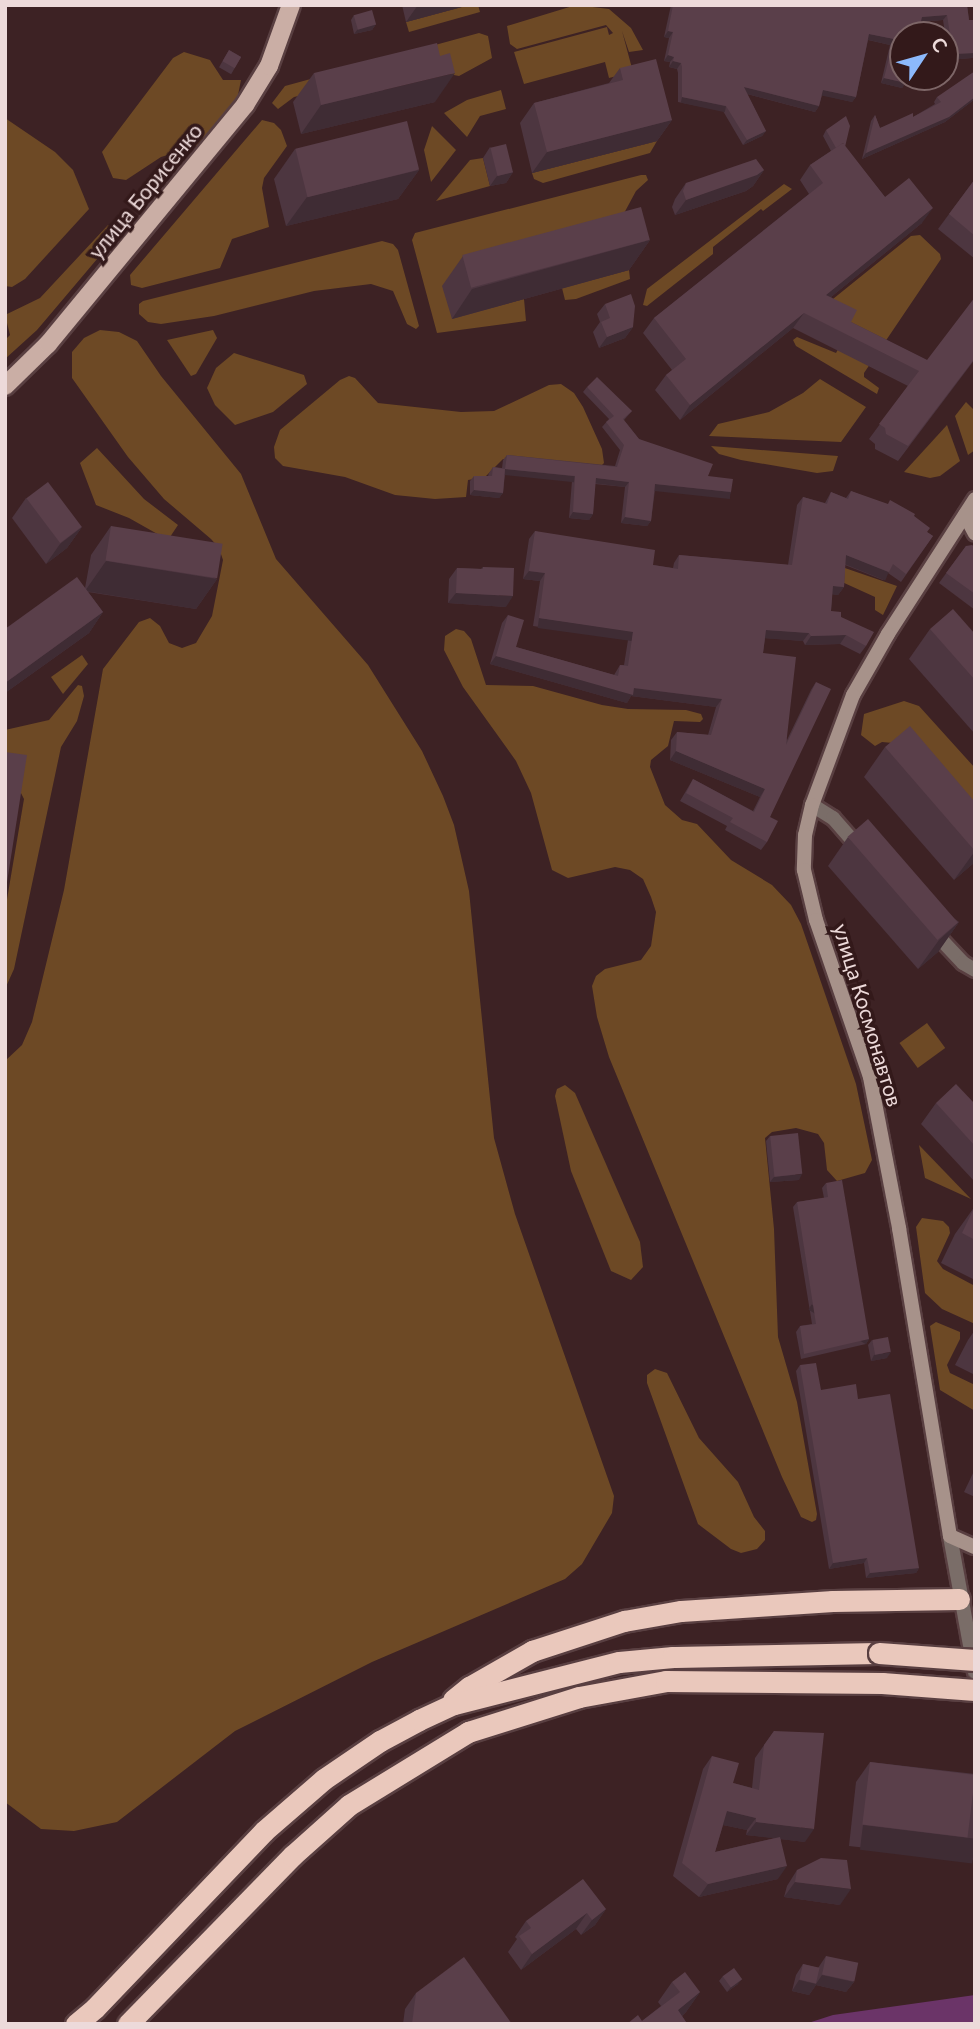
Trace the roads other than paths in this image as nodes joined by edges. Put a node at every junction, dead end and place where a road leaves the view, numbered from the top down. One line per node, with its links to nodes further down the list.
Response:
1 (291, 5): 2 (main road, улица Борисенко)
2 (5, 386)
3 (975, 499): 4 (main road, улица Космонавтов)
4 (965, 515): 5 (main road); 6 (main road, улица Космонавтов)
5 (975, 534)
6 (812, 805): 7 (street); 10 (main road, улица Космонавтов)
7 (867, 857)
8 (919, 915): 9 (street)
9 (975, 970)
10 (950, 1536): 11 (main road); 12 (street)
11 (975, 1547)
12 (959, 1599): 14 (street); 16 (highway)
13 (975, 1660): 16 (highway, bridge)
14 (975, 1672)
15 (975, 1690): 18 (highway)
16 (440, 1711): 17 (highway)
17 (76, 2024)
18 (128, 2024)

